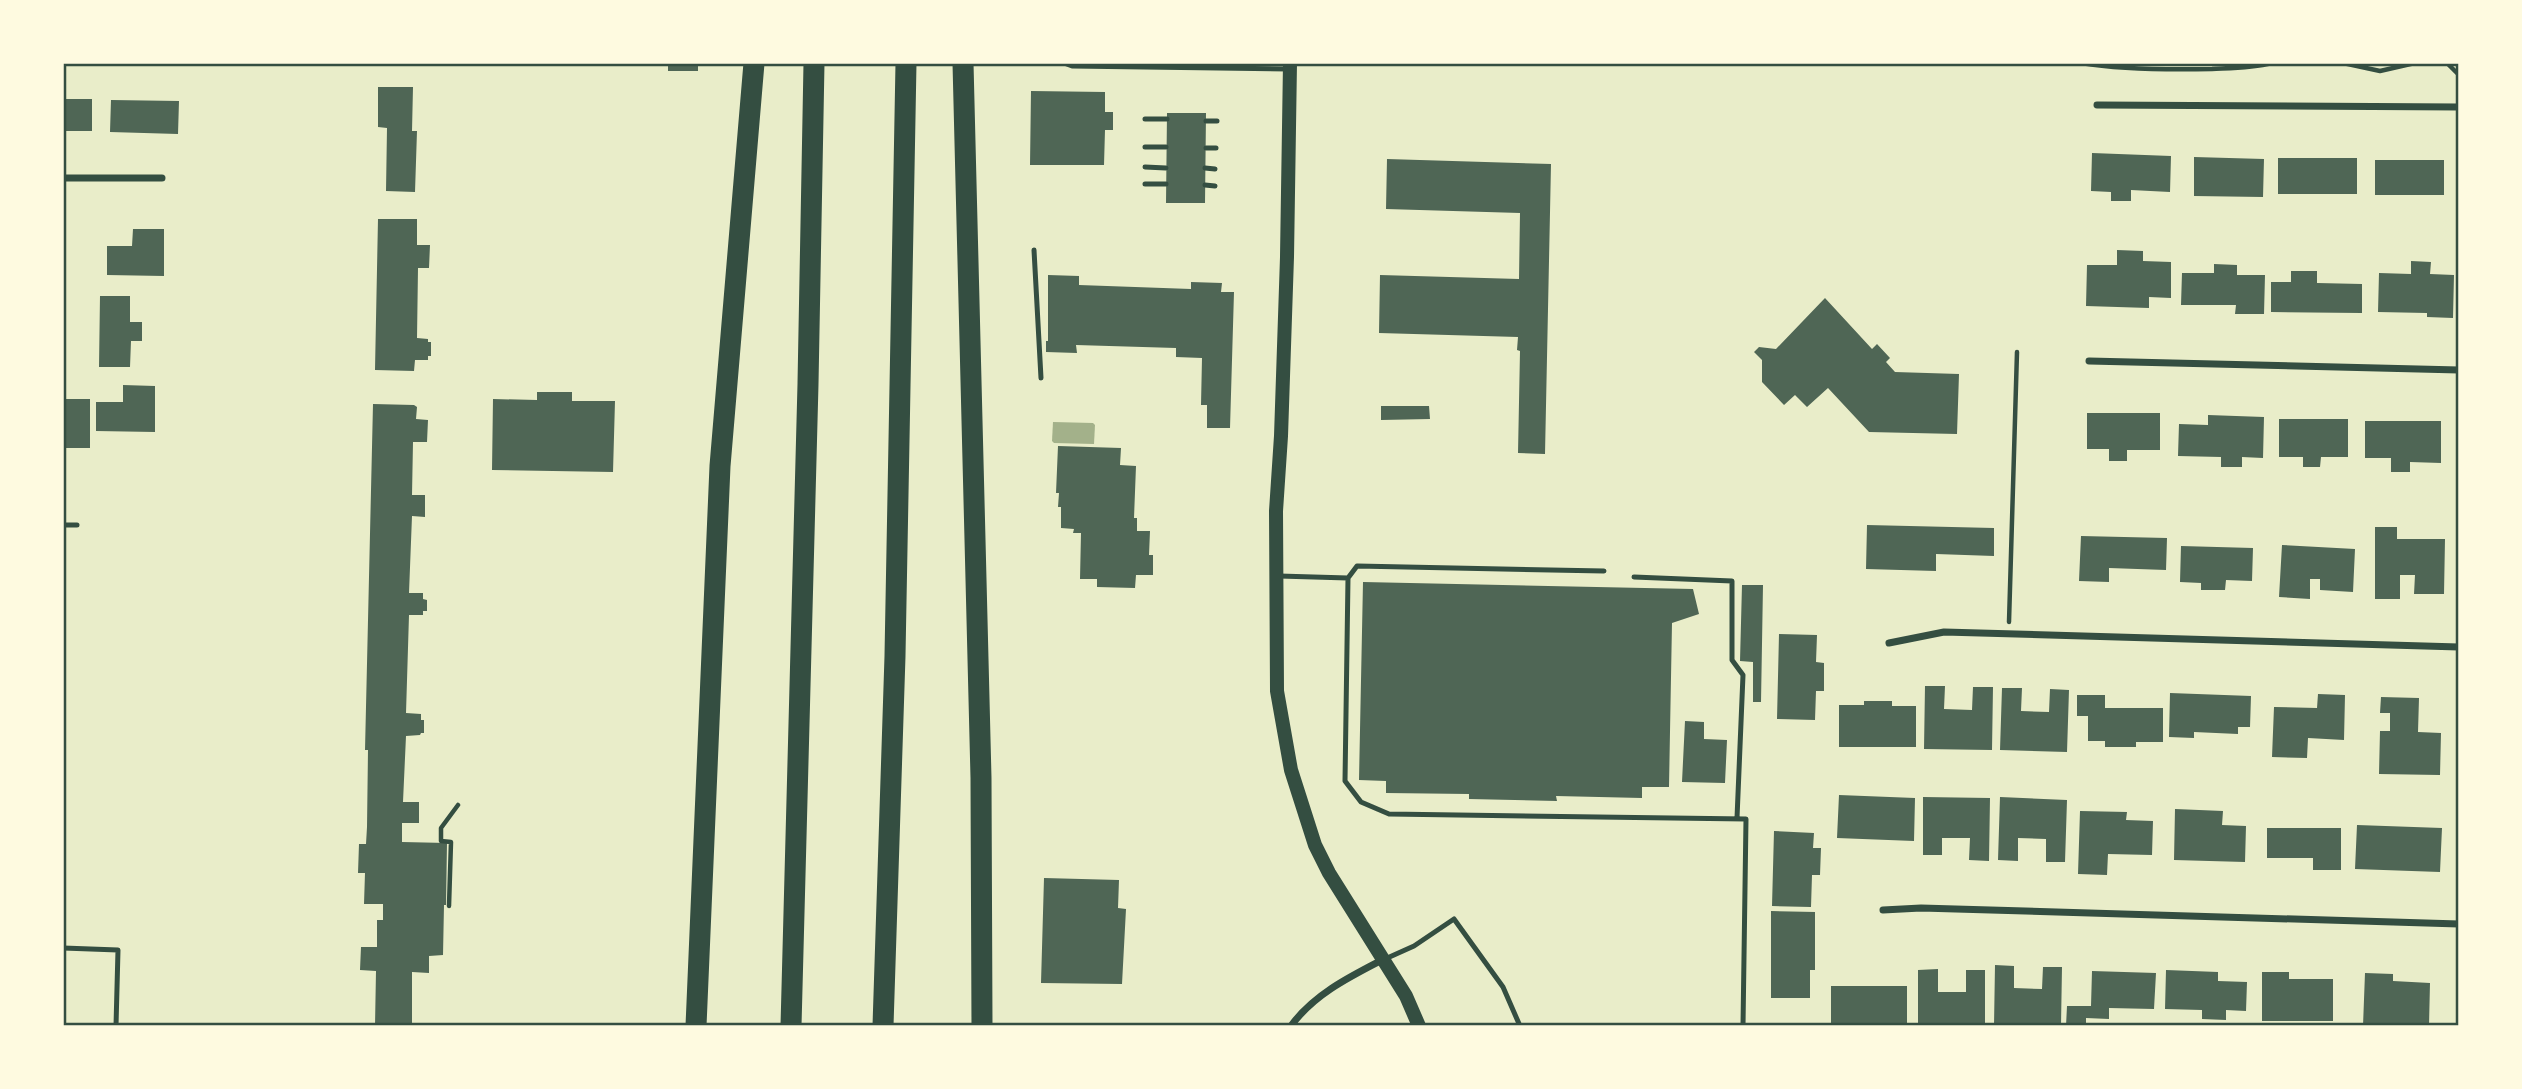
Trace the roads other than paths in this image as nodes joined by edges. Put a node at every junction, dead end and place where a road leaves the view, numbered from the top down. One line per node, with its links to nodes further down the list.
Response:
1 (754, 63): 46 (highway)
2 (814, 63): 47 (highway)
3 (906, 63): 48 (highway)
4 (963, 63): 49 (highway)
5 (1064, 63): 6 (lane)
6 (1192, 65): 7 (lane)
7 (1290, 66): 35 (main road)
8 (2097, 105): 9 (street)
9 (2459, 107)
10 (1145, 119): 11 (lane)
11 (1167, 119)
12 (1206, 121): 13 (lane)
13 (1217, 121)
14 (1145, 147): 15 (lane)
15 (1167, 147)
16 (1206, 148): 17 (lane)
17 (1216, 148)
18 (1144, 167): 19 (lane)
19 (1166, 168)
20 (1205, 168): 21 (lane)
21 (1215, 169)
22 (63, 178): 23 (street)
23 (162, 178)
24 (1144, 184): 25 (lane)
25 (1166, 184)
26 (1205, 186): 27 (lane)
27 (1215, 186)
28 (1034, 250): 31 (lane)
29 (2089, 361): 30 (street)
30 (2459, 370)
31 (1041, 378)
32 (63, 524): 33 (lane)
33 (77, 525)
34 (1604, 571): 37 (lane)
35 (1275, 576): 37 (lane); 44 (main road)
36 (1634, 577): 40 (lane)
37 (1348, 578): 40 (lane)
38 (1889, 643): 39 (street)
39 (2459, 647)
40 (1737, 818): 53 (lane)
41 (1883, 910): 42 (street)
42 (2459, 924)
43 (63, 948): 45 (lane)
44 (1382, 960): 50 (street); 51 (main road); 52 (lane)
45 (116, 1026)
46 (696, 1026)
47 (791, 1026)
48 (883, 1026)
49 (982, 1026)
50 (1291, 1026)
51 (1419, 1026)
52 (1520, 1026)
53 (1743, 1026)

